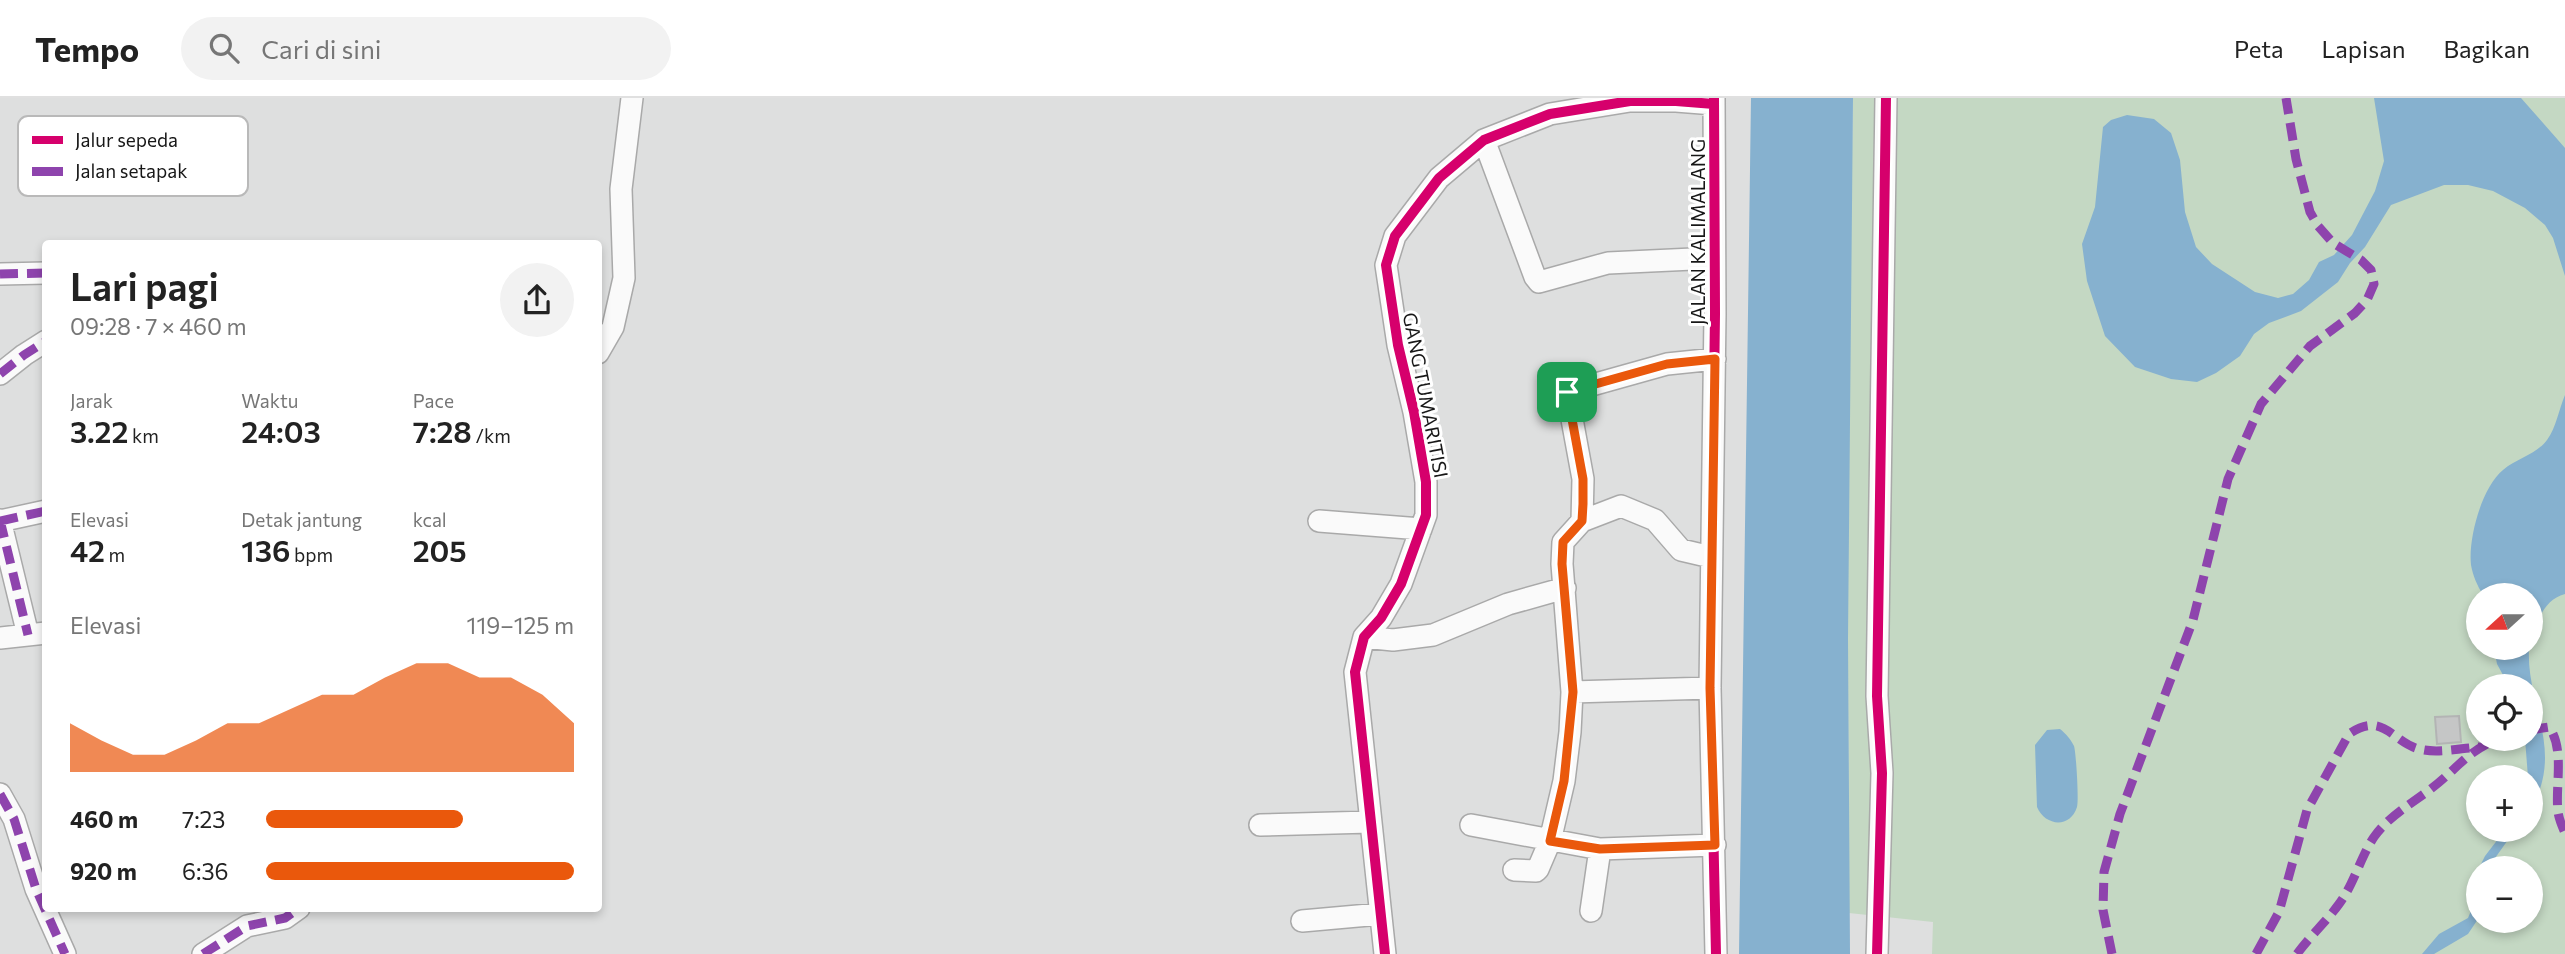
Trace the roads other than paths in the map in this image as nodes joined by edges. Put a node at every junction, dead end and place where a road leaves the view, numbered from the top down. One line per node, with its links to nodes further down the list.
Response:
1 (632, 98): 10 (street)
2 (1886, 98): 43 (street)
3 (1714, 101): 4 (street, GANG TUMARITISI); 6 (street, JALAN KALIMALANG)
4 (1549, 106): 5 (street, GANG TUMARITISI)
5 (1484, 140): 6 (street); 17 (street, GANG TUMARITISI)
6 (1714, 258): 11 (street, JALAN KALIMALANG)
7 (42, 273): 8 (street)
8 (0, 274)
9 (42, 344): 12 (street)
10 (602, 346)
11 (1715, 359): 16 (street); 18 (street, JALAN KALIMALANG)
12 (0, 374)
13 (42, 512): 14 (street)
14 (0, 521): 20 (street)
15 (1319, 521): 17 (street)
16 (1582, 521): 18 (street); 19 (street)
17 (1421, 529): 22 (street, GANG TUMARITISI)
18 (1711, 557): 23 (street, JALAN KALIMALANG)
19 (1564, 589): 22 (street); 24 (street)
20 (37, 634): 21 (street)
21 (0, 638)
22 (1364, 638): 26 (street, GANG TUMARITISI)
23 (1710, 688): 24 (street); 30 (street, JALAN KALIMALANG)
24 (1573, 692): 29 (street)
25 (2, 805): 33 (street)
26 (1370, 822): 27 (street); 37 (street, GANG TUMARITISI)
27 (1261, 825)
28 (1471, 825): 29 (street)
29 (1550, 841): 31 (street); 32 (street)
30 (1715, 845): 31 (street); 42 (street, JALAN KALIMALANG)
31 (1600, 849): 34 (street)
32 (1514, 870)
33 (42, 902)
34 (1591, 911)
35 (46, 912): 39 (street)
36 (293, 912): 40 (street)
37 (1380, 914): 38 (street); 41 (street, GANG TUMARITISI)
38 (1302, 921)
39 (65, 954)
40 (203, 954)
41 (1385, 954)
42 (1716, 954)
43 (1877, 954)

